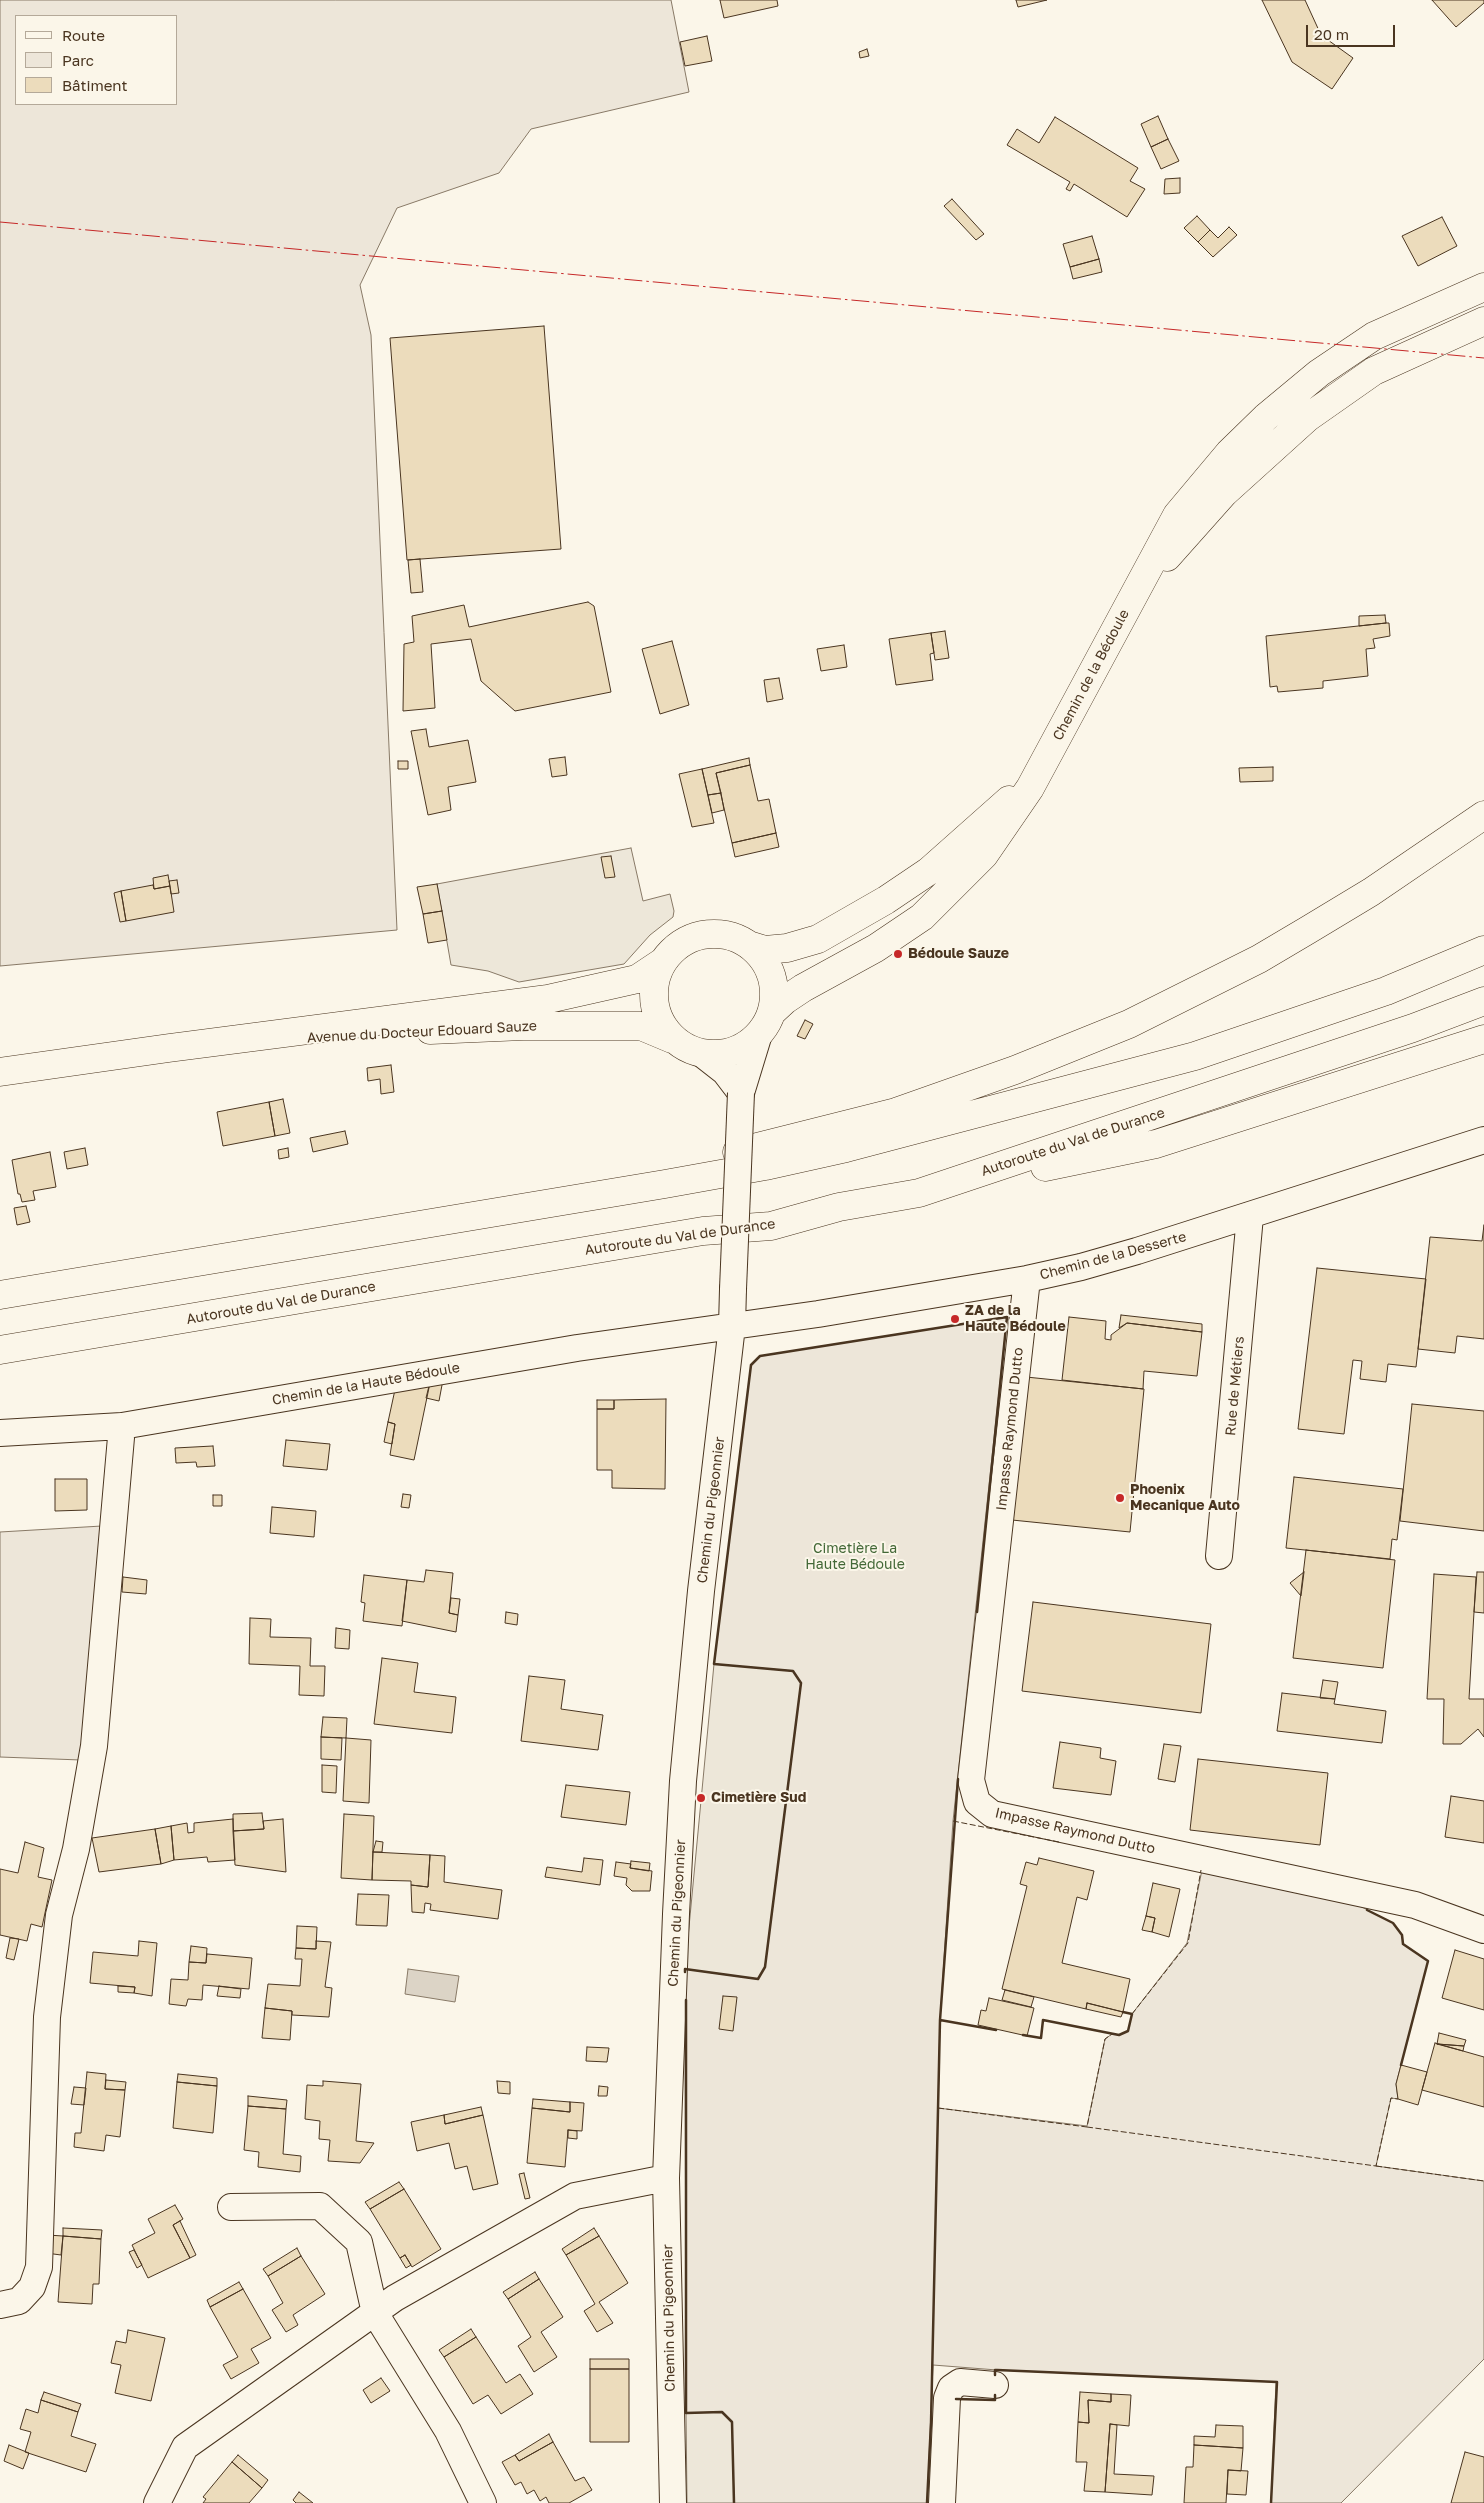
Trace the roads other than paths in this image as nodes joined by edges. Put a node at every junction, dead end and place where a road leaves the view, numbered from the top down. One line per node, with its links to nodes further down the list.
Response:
1 (1484, 287): 3 (main road, Chemin de la Bédoule)
2 (1484, 321): 3 (main road, Chemin de la Bédoule)
3 (1136, 592): 4 (main road, Chemin de la Bédoule)
4 (1046, 758): 6 (main road, Chemin de la Bédoule); 10 (main road, Chemin de la Bédoule)
5 (1484, 815): 22 (main road)
6 (749, 945): 8 (main road); 10 (main road)
7 (1484, 950): 22 (main road)
8 (661, 963): 11 (main road); 13 (main road, Avenue du Docteur Edouard Sauze)
9 (1484, 1001): 20 (main road, Autoroute du Val de Durance)
10 (766, 1023): 14 (main road); 18 (street, Chemin du Pigeonnier)
11 (672, 1039): 13 (main road, Avenue du Docteur Edouard Sauze); 14 (main road)
12 (1484, 1039): 20 (main road)
13 (169, 1048): 15 (main road, Avenue du Docteur Edouard Sauze)
14 (702, 1054): 18 (street)
15 (88, 1058): 16 (main road, Avenue du Docteur Edouard Sauze); 17 (main road, Avenue du Docteur Edouard Sauze)
16 (0, 1072)
17 (0, 1084)
18 (741, 1093): 25 (street, Chemin du Pigeonnier, bridge)
19 (1484, 1140): 21 (street, Chemin de la Desserte)
20 (919, 1193): 26 (main road, Autoroute du Val de Durance)
21 (1250, 1216): 23 (street, Chemin de la Desserte); 29 (street, Rue de Métiers)
22 (100, 1278): 24 (main road)
23 (1027, 1279): 25 (street, Chemin de la Desserte); 30 (street, Impasse Raymond Dutto)
24 (0, 1295)
25 (732, 1326): 27 (street, Chemin de la Haute Bédoule); 31 (street, Chemin du Pigeonnier)
26 (0, 1350)
27 (122, 1426): 28 (street, Chemin de la Haute Bédoule); 33 (street)
28 (0, 1433)
29 (1219, 1556)
30 (1484, 1930)
31 (666, 2178): 34 (street); 38 (street, Chemin du Pigeonnier)
32 (231, 2206): 34 (street)
33 (0, 2305)
34 (375, 2313): 36 (street); 37 (street)
35 (995, 2385): 39 (street)
36 (157, 2503)
37 (483, 2503)
38 (673, 2503)
39 (942, 2503)

